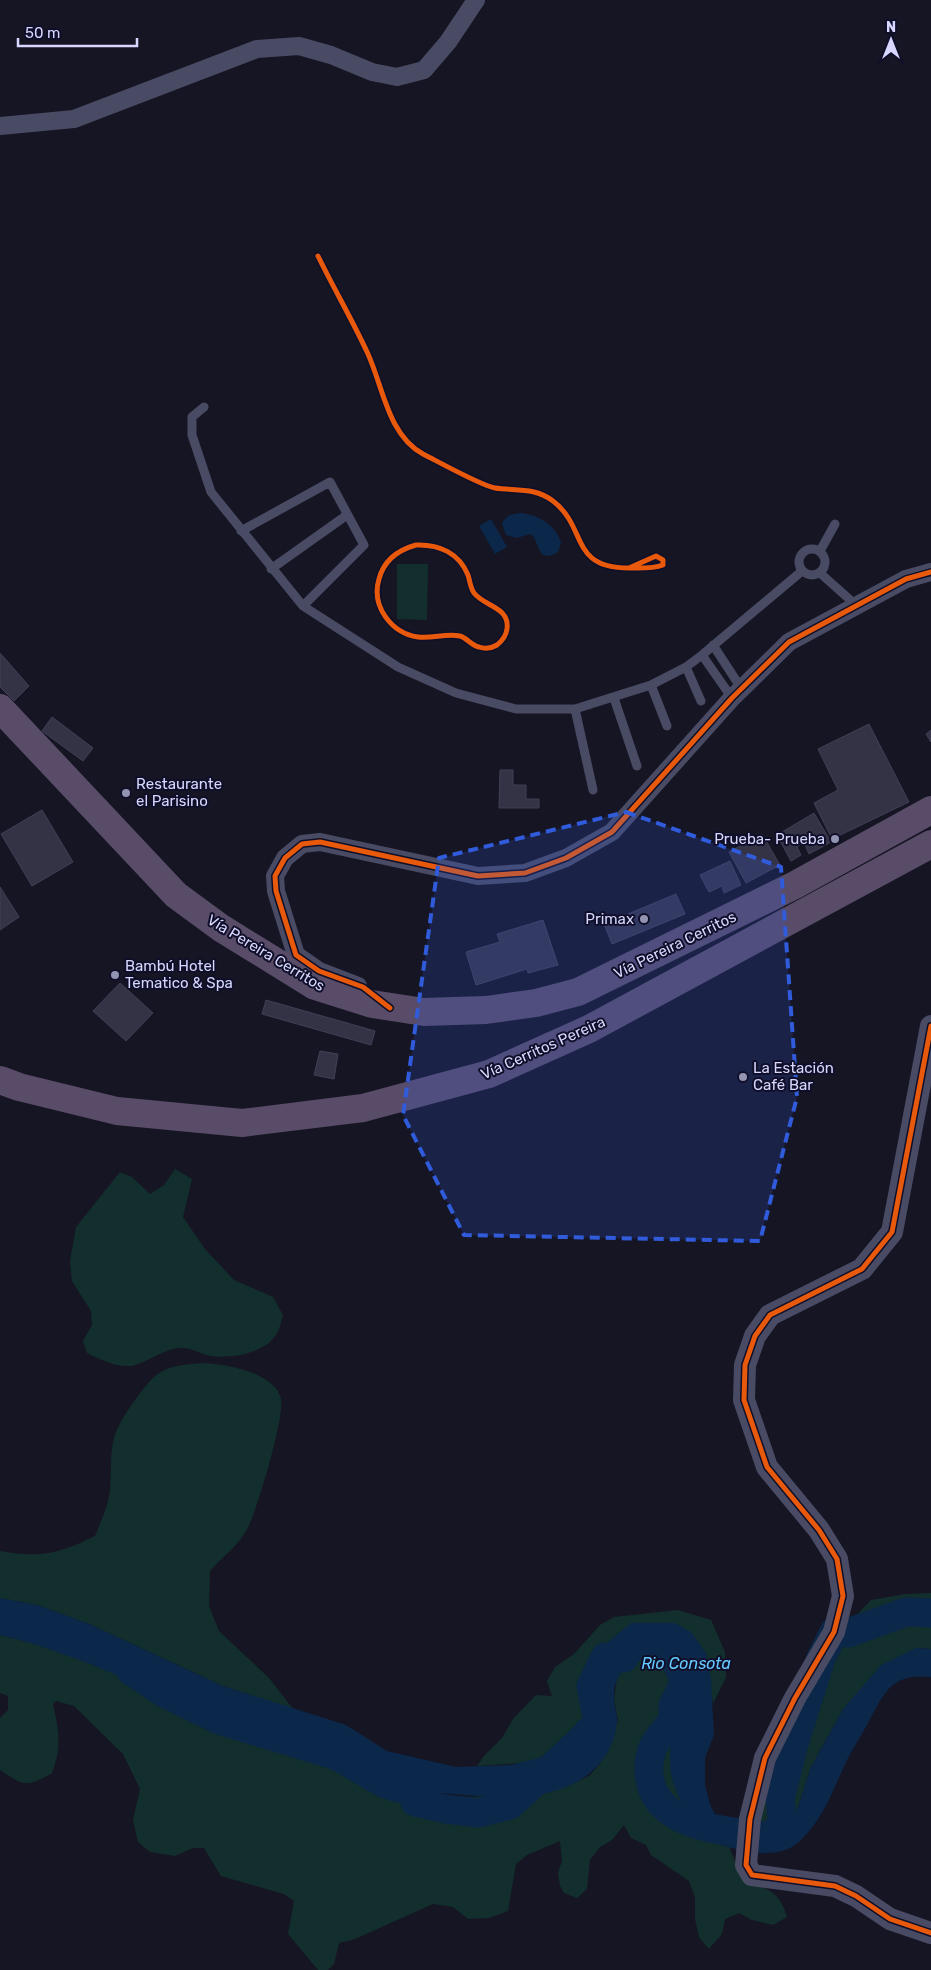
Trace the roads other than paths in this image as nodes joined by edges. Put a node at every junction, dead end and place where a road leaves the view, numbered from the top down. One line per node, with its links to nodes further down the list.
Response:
1 (476, 0): 2 (street)
2 (0, 126)
3 (204, 407): 6 (lane)
4 (347, 515): 6 (lane); 8 (lane); 12 (lane)
5 (836, 524): 7 (lane)
6 (241, 531): 8 (lane)
7 (820, 551): 9 (lane); 11 (lane)
8 (271, 568): 12 (lane)
9 (802, 571): 11 (lane); 14 (lane)
10 (931, 572): 13 (street)
11 (820, 573): 13 (lane)
12 (303, 606): 22 (lane)
13 (857, 606): 18 (street)
14 (713, 646): 15 (lane); 18 (lane)
15 (702, 656): 16 (lane); 18 (lane)
16 (686, 667): 17 (lane); 20 (lane)
17 (651, 685): 19 (lane); 23 (lane)
18 (736, 693): 28 (street)
19 (614, 698): 22 (lane); 24 (lane)
20 (701, 701)
21 (0, 708): 28 (highway, Vía Pereira Cerritos)
22 (575, 709): 25 (lane)
23 (667, 726)
24 (637, 766)
25 (593, 790)
26 (931, 810): 28 (highway, Vía Pereira Cerritos)
27 (931, 844): 30 (highway, Vía Cerritos Pereira)
28 (390, 1008)
29 (931, 1026): 31 (street)
30 (0, 1080)
31 (931, 1934)

